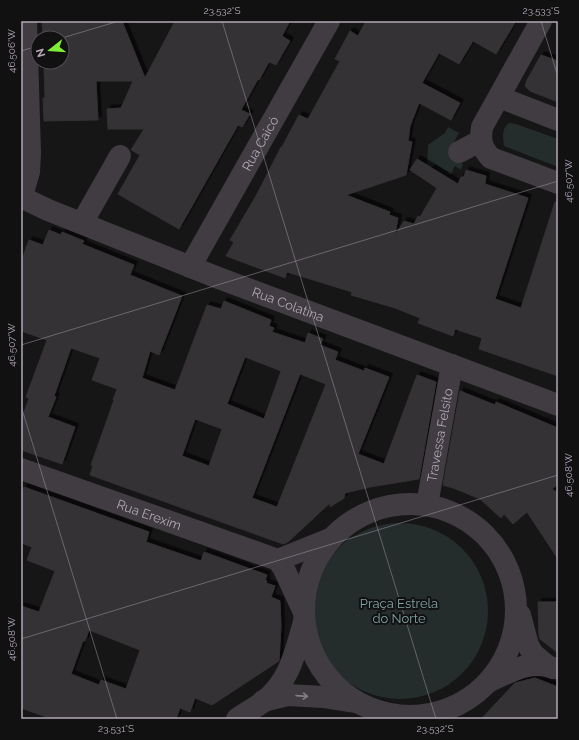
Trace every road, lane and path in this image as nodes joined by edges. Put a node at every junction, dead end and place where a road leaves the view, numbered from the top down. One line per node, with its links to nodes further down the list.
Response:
1 (26, 21): 10 (street)
2 (329, 21): 12 (street, Rua Caicó)
3 (541, 21): 4 (street)
4 (499, 97): 5 (street); 6 (street)
5 (558, 120)
6 (480, 141): 7 (street); 9 (street)
7 (459, 152)
8 (120, 156): 11 (street)
9 (558, 183)
10 (21, 198): 11 (street, Rua Colatina)
11 (82, 223): 12 (street, Rua Colatina)
12 (190, 267): 13 (street, Rua Colatina)
13 (452, 365): 14 (street, Rua Colatina); 16 (street, Travessa Felsito)
14 (558, 405)
15 (21, 469): 18 (street, Rua Erexim)
16 (427, 504): 17 (street); 19 (street)
17 (330, 539): 18 (street); 20 (street)
18 (278, 560): 20 (street)
19 (516, 600): 21 (street); 22 (street)
20 (304, 616): 23 (street); 24 (street)
21 (552, 667): 22 (street)
22 (490, 681): 25 (street)
23 (263, 701): 24 (street, one-way to 24); 26 (street)
24 (362, 708): 25 (street)
25 (429, 716)
26 (237, 719)

